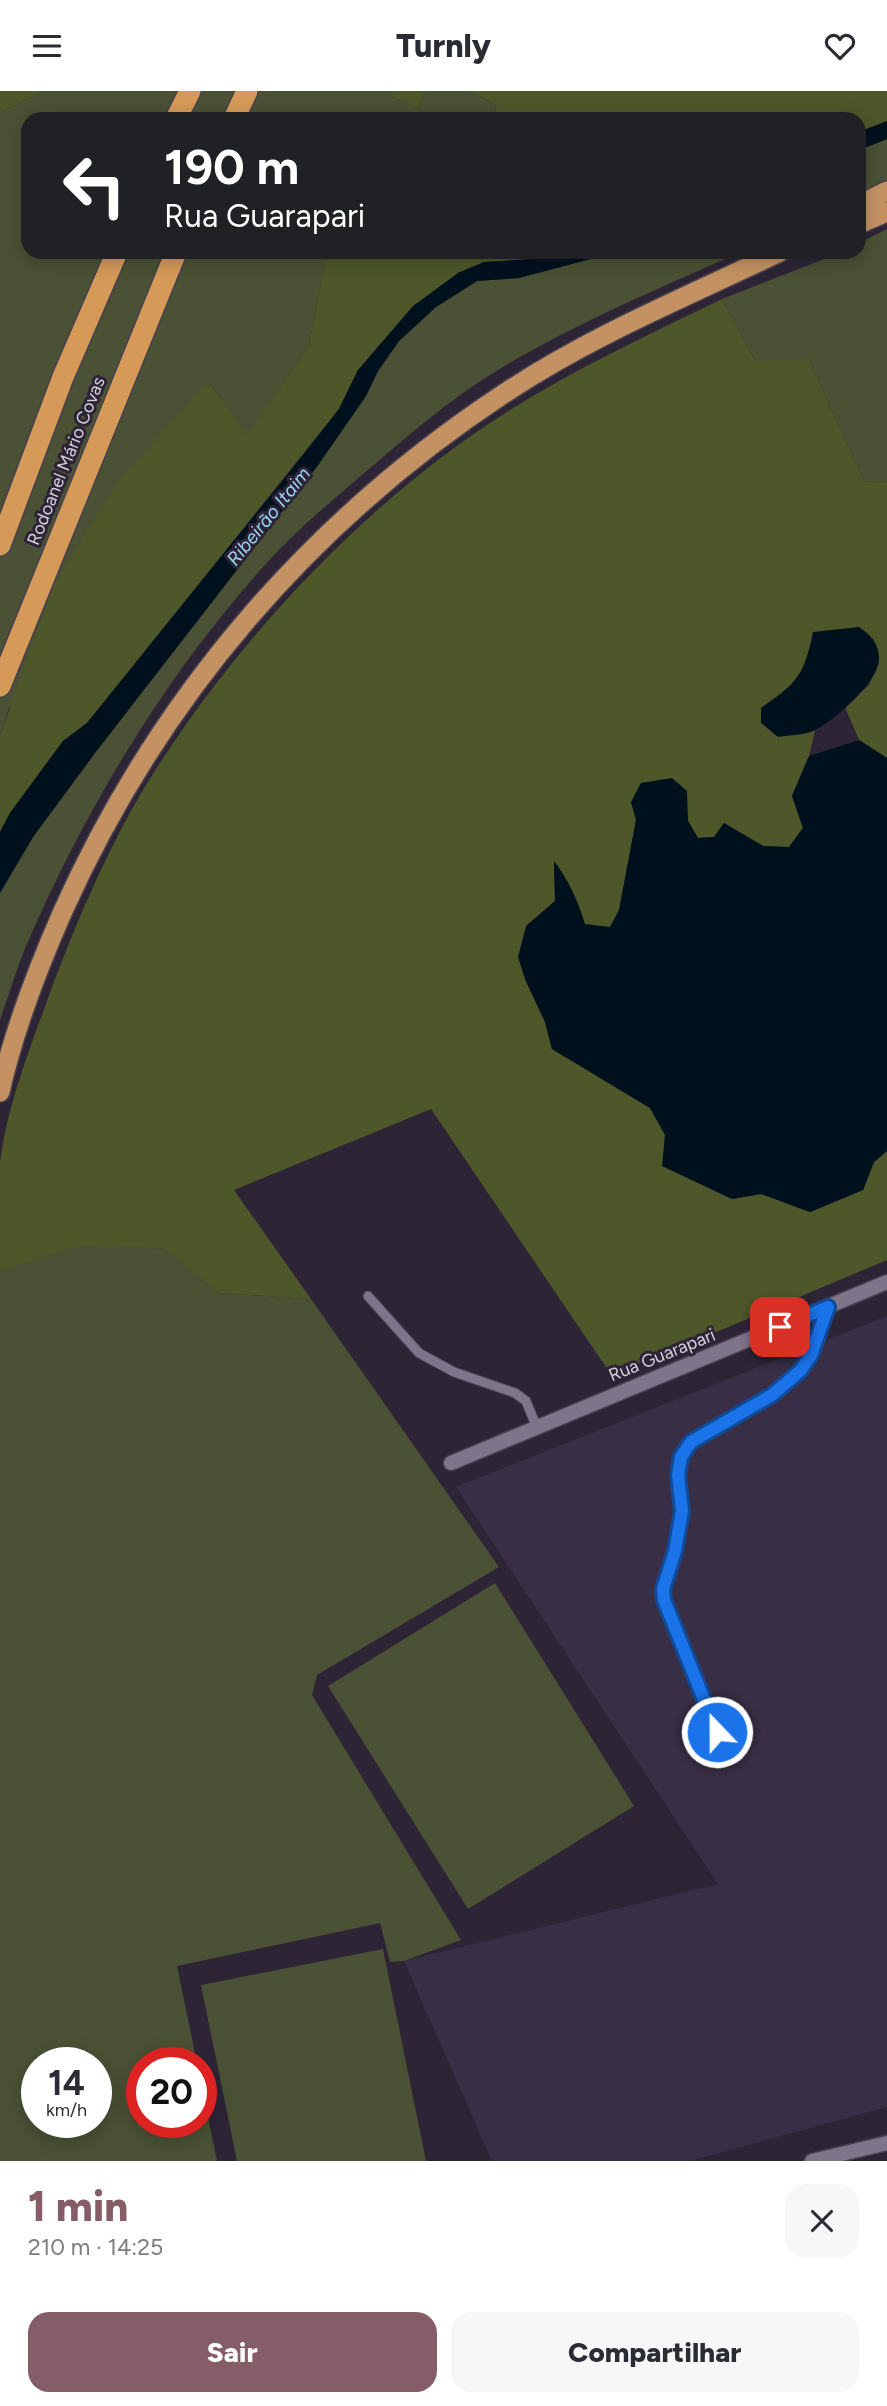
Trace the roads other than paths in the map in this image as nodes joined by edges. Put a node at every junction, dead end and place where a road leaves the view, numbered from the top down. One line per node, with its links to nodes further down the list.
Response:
1 (190, 91): 3 (highway)
2 (247, 91): 4 (highway)
3 (180, 112)
4 (237, 112)
5 (887, 191): 6 (highway)
6 (866, 202)
7 (887, 212): 8 (highway)
8 (866, 221)
9 (114, 259): 12 (highway, Rodoanel Mário Covas)
10 (173, 259): 13 (highway, Rodoanel Mário Covas)
11 (765, 259): 14 (highway)
12 (0, 545)
13 (0, 687)
14 (0, 1092)
15 (887, 1282): 17 (street, Rua Guarapari)
16 (368, 1296): 18 (lane)
17 (828, 1307): 18 (street, Rua Guarapari); 20 (lane)
18 (537, 1427): 19 (street, Rua Guarapari)
19 (451, 1463)
20 (725, 1753)
21 (887, 2143): 22 (street)
22 (812, 2161)

